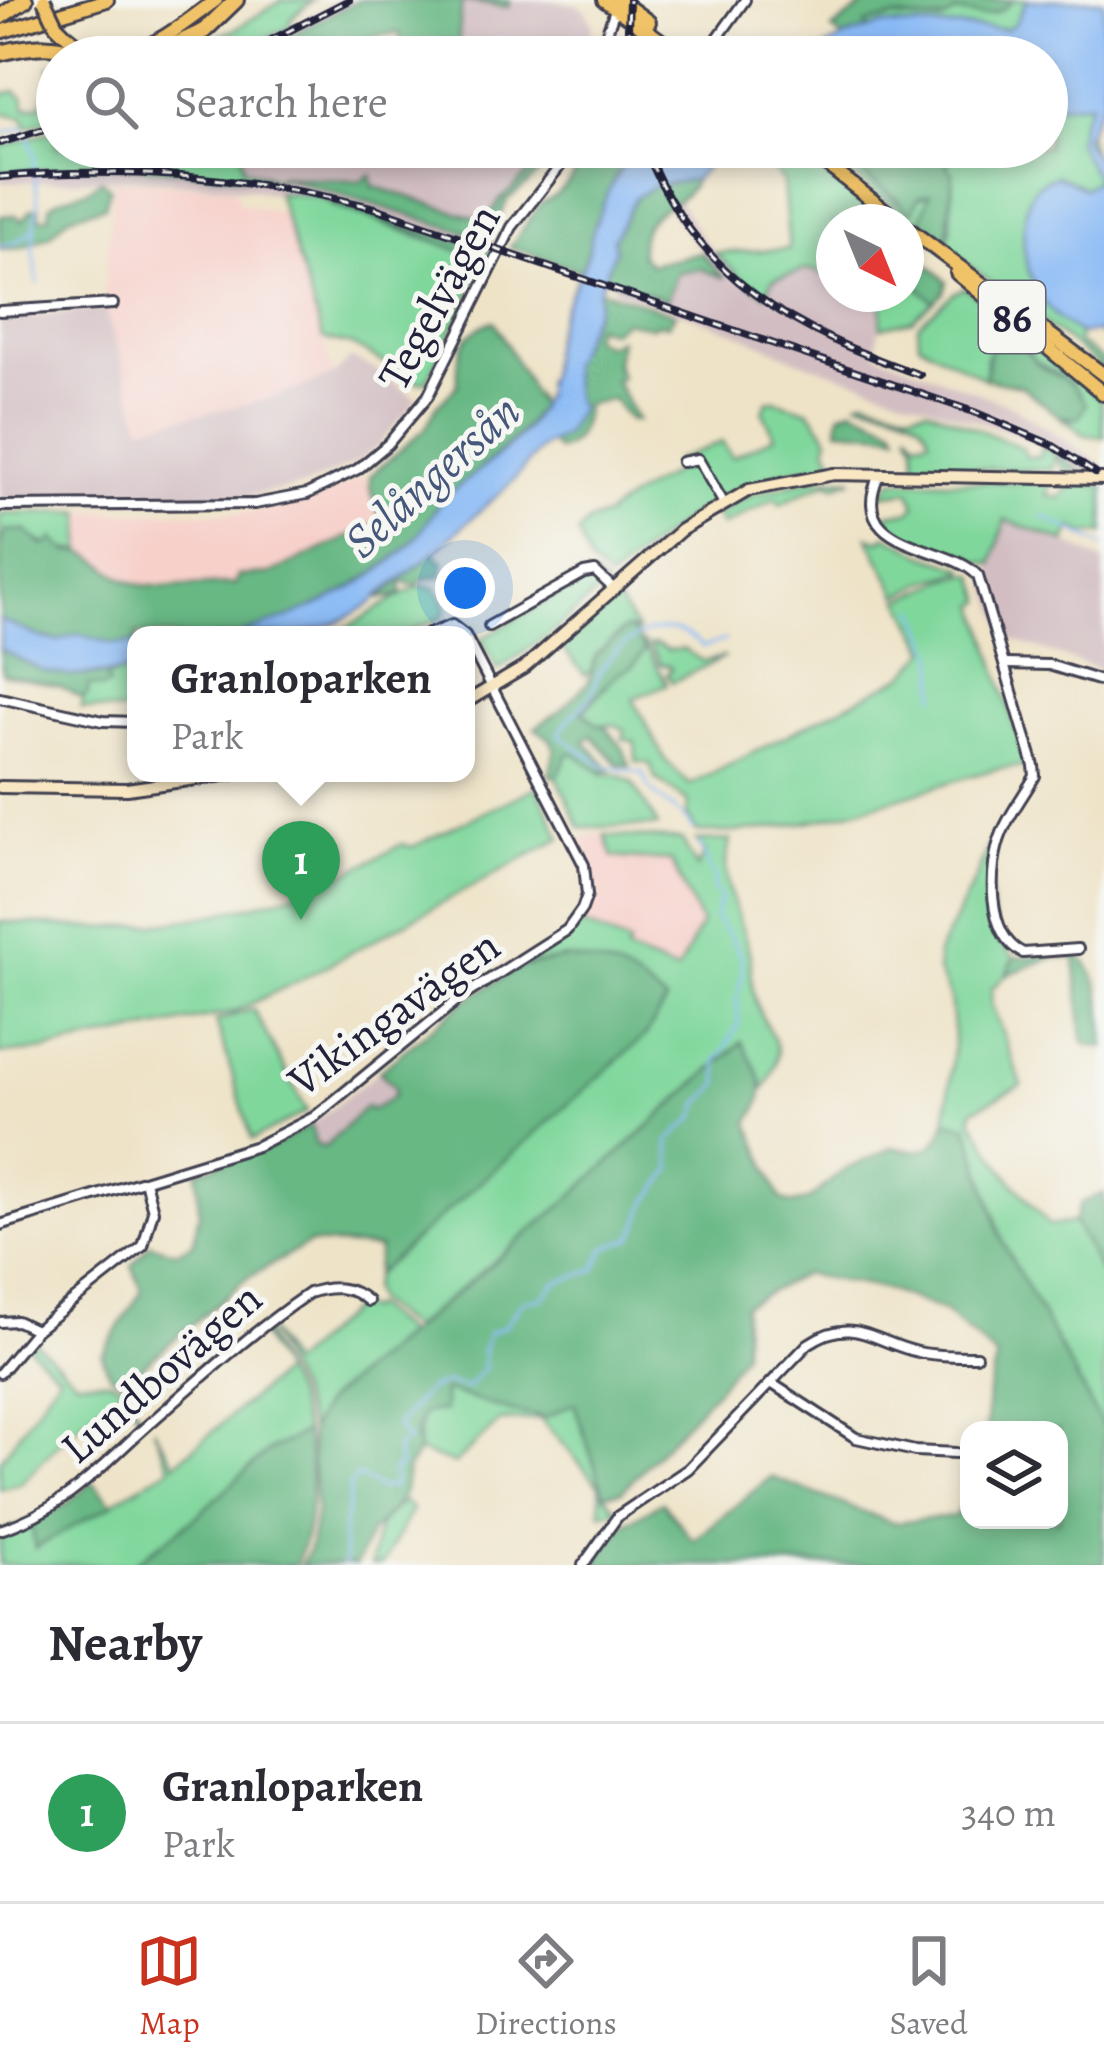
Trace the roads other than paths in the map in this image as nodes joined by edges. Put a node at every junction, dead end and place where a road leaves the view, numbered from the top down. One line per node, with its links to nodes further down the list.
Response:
1 (25, 0): 9 (highway)
2 (48, 0): 10 (main road, bridge)
3 (107, 0): 11 (main road)
4 (206, 0): 14 (main road)
5 (216, 0): 15 (main road)
6 (236, 0): 16 (highway)
7 (745, 0): 19 (street)
8 (615, 2): 17 (street); 18 (main road)
9 (0, 16)
10 (59, 23): 12 (main road); 13 (main road)
11 (0, 32)
12 (66, 36)
13 (79, 36)
14 (155, 36)
15 (170, 36)
16 (191, 36)
17 (604, 36)
18 (660, 36)
19 (719, 36)
20 (36, 46): 21 (highway)
21 (0, 53)
22 (558, 168): 35 (street, Tegelvägen)
23 (831, 168): 24 (main road, 86)
24 (876, 204)
25 (924, 241): 29 (main road, 86)
26 (924, 242): 30 (main road, 86)
27 (113, 304): 28 (street)
28 (0, 311)
29 (1104, 375)
30 (1104, 394)
31 (682, 462): 34 (street)
32 (880, 474): 33 (street); 34 (street); 39 (street)
33 (1104, 479)
34 (723, 502): 36 (street)
35 (0, 506)
36 (614, 589): 37 (street); 41 (street)
37 (489, 626)
38 (475, 653): 41 (street, Vikingavägen)
39 (1005, 664): 40 (street); 47 (street)
40 (1104, 682)
41 (495, 687): 42 (street); 48 (street, Vikingavägen)
42 (475, 697)
43 (0, 698): 44 (street)
44 (127, 722)
45 (175, 782): 46 (street)
46 (0, 787)
47 (1078, 949)
48 (146, 1181): 49 (street, Vikingavägen); 52 (street)
49 (0, 1226)
50 (368, 1301): 57 (street, Lundbovägen)
51 (0, 1322): 52 (street)
52 (36, 1330): 54 (street)
53 (976, 1356): 55 (street)
54 (0, 1373)
55 (771, 1383): 56 (street); 58 (street)
56 (956, 1453)
57 (0, 1530)
58 (584, 1565)

